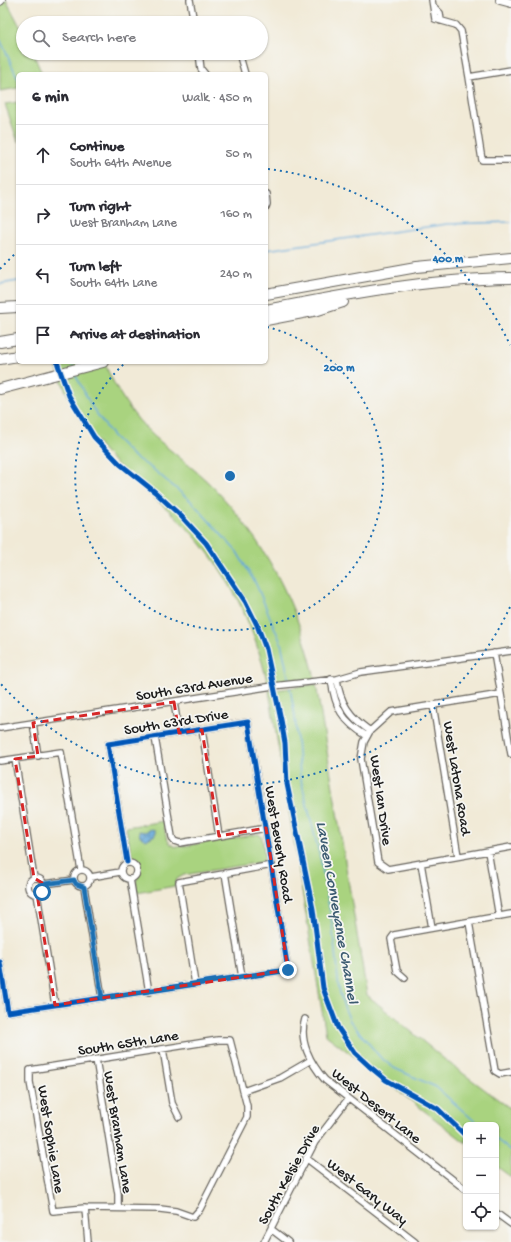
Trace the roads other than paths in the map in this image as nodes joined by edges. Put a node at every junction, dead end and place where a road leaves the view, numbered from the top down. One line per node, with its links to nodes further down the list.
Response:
1 (190, 0): 5 (street)
2 (432, 0): 11 (street)
3 (500, 0): 4 (main road)
4 (511, 3)
5 (193, 16)
6 (199, 60): 9 (street)
7 (241, 60): 10 (street)
8 (511, 70): 11 (street)
9 (203, 72)
10 (244, 72)
11 (469, 77): 12 (street)
12 (511, 160)
13 (511, 258): 14 (highway)
14 (363, 275): 16 (highway); 18 (highway)
15 (511, 278): 17 (highway)
16 (268, 286)
17 (367, 293): 21 (highway); 22 (highway)
18 (268, 294)
19 (16, 307): 20 (highway)
20 (0, 308)
21 (268, 310)
22 (268, 320)
23 (16, 339): 24 (highway)
24 (0, 342)
25 (16, 356): 26 (highway)
26 (0, 359)
27 (95, 364): 28 (highway)
28 (0, 389)
29 (511, 651): 30 (street, South 63rd Avenue)
30 (494, 654): 31 (street, South 63rd Avenue); 32 (street)
31 (334, 679): 33 (street, South 63rd Avenue); 40 (street, West Ian Drive)
32 (501, 694): 34 (street); 42 (street)
33 (174, 702): 36 (street, South 63rd Avenue); 39 (street)
34 (433, 705): 40 (street); 50 (street, West Latona Road)
35 (248, 722): 38 (street, South 63rd Drive); 46 (street, West Beverly Road)
36 (33, 723): 37 (street, South 63rd Avenue); 43 (street)
37 (0, 728)
38 (202, 730): 39 (street, South 63rd Drive); 47 (street)
39 (179, 733): 41 (street, South 63rd Drive)
40 (368, 733): 52 (street, West Ian Drive)
41 (155, 737): 47 (street); 51 (street, South 63rd Drive)
42 (511, 754)
43 (38, 756): 44 (street); 54 (street)
44 (15, 759): 45 (street); 58 (street)
45 (0, 761)
46 (266, 828): 47 (street); 53 (street, West Beverly Road)
47 (219, 836)
48 (511, 847): 49 (street)
49 (488, 851): 50 (street); 65 (street)
50 (458, 856): 52 (street)
51 (127, 862): 55 (street); 59 (street)
52 (421, 863): 67 (street)
53 (272, 866): 56 (street); 69 (street, West Beverly Road)
54 (81, 870): 57 (street); 60 (street)
55 (120, 872): 57 (street); 59 (street)
56 (225, 873): 69 (street); 71 (street)
57 (90, 877): 62 (street)
58 (34, 878): 61 (street); 63 (street)
59 (130, 879): 72 (street)
60 (74, 880): 61 (street); 62 (street)
61 (44, 884): 63 (street)
62 (84, 887): 73 (street)
63 (37, 894): 74 (street)
64 (511, 914): 65 (street)
65 (499, 916): 66 (street)
66 (469, 922): 67 (street); 80 (street)
67 (432, 928): 70 (street)
68 (0, 962): 74 (street)
69 (242, 977): 71 (street)
70 (405, 978)
71 (195, 984): 72 (street)
72 (149, 992): 73 (street)
73 (102, 998): 74 (street)
74 (55, 1005)
75 (305, 1019): 78 (street, West Desert Lane)
76 (163, 1049): 77 (street, South 65th Lane); 81 (street, South 65th Lane); 83 (street)
77 (96, 1059): 79 (street, South 65th Lane); 87 (street, West Branham Lane)
78 (311, 1060): 81 (street); 82 (street, West Desert Lane)
79 (30, 1070): 86 (street, West Sophie Lane)
80 (511, 1072)
81 (243, 1092): 87 (street)
82 (348, 1099): 84 (street, South Kelsie Drive); 85 (street, West Desert Lane)
83 (180, 1117)
84 (306, 1158): 90 (street, South Kelsie Drive); 94 (street, West Gary Way)
85 (463, 1188)
86 (86, 1208): 87 (street); 91 (street)
87 (118, 1208)
88 (499, 1215): 89 (street)
89 (511, 1224)
90 (271, 1229): 92 (street, South Kelsie Drive); 93 (street)
91 (88, 1242)
92 (264, 1242)
93 (288, 1242)
94 (415, 1242)

